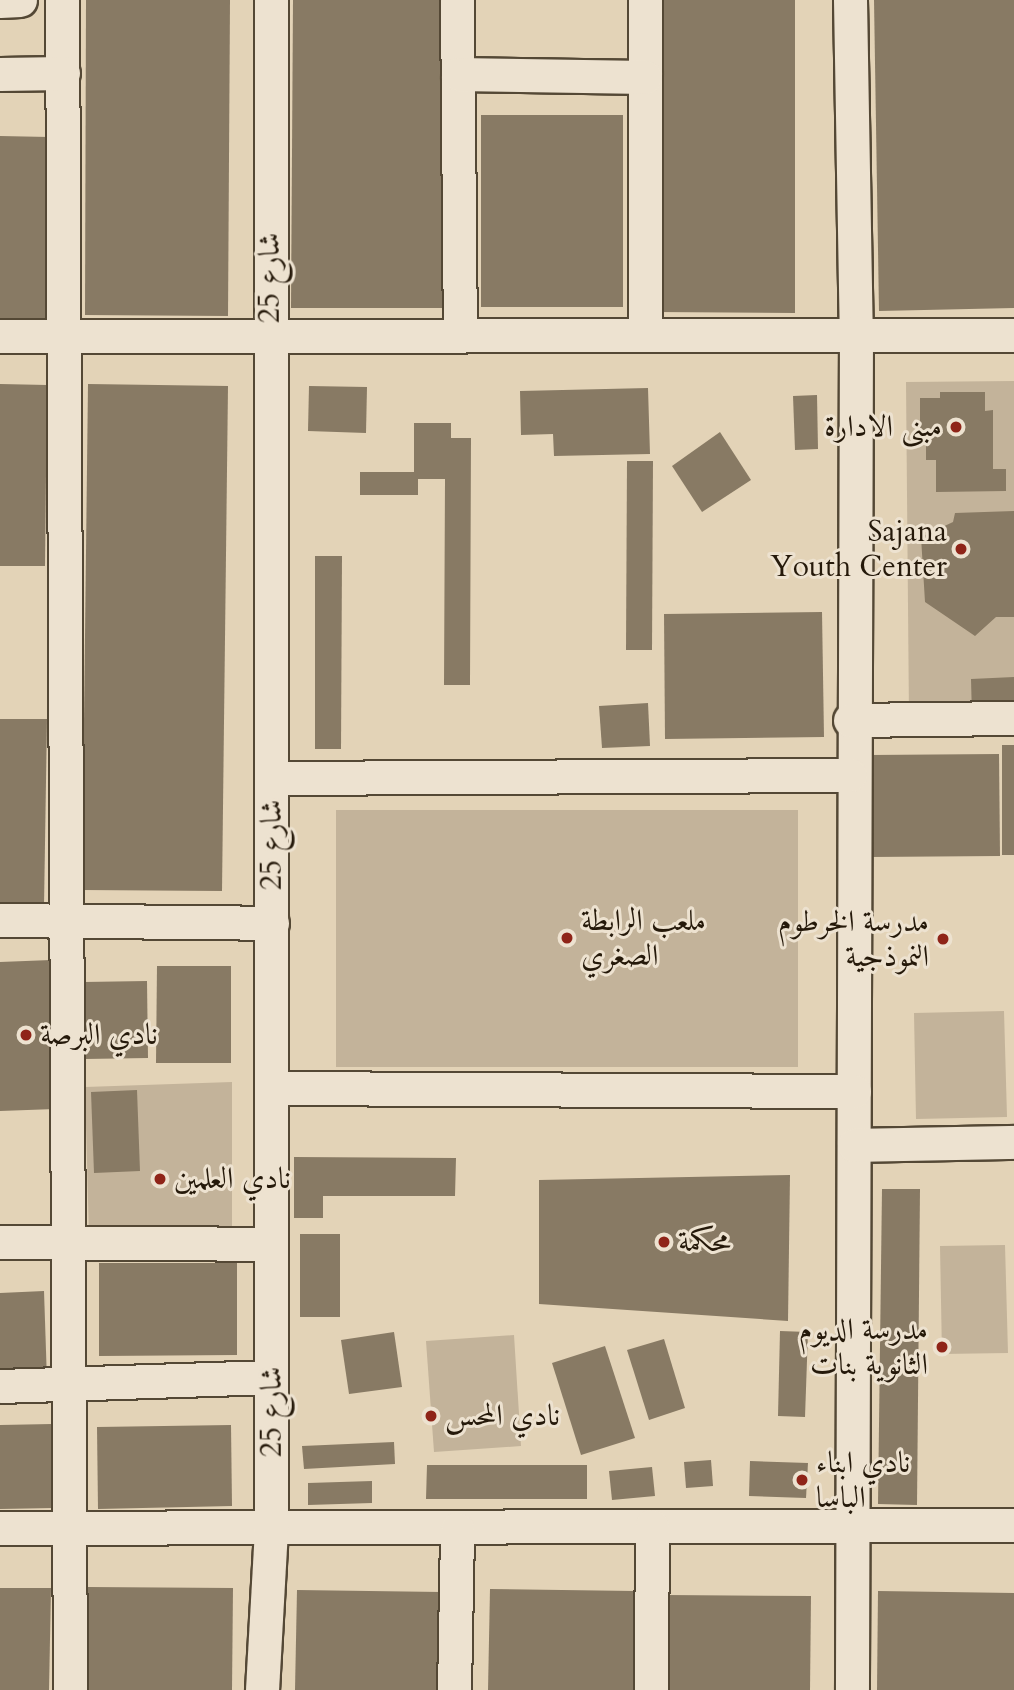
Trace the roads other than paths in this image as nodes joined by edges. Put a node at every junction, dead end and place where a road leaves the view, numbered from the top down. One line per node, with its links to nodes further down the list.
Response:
1 (20, 0): 8 (street)
2 (62, 0): 9 (street)
3 (271, 0): 19 (street, شارع 25)
4 (457, 0): 5 (street); 11 (street)
5 (474, 0)
6 (645, 0): 12 (street)
7 (850, 0): 15 (street)
8 (0, 1)
9 (63, 73): 10 (street); 16 (street)
10 (0, 74)
11 (458, 74): 12 (street); 13 (street)
12 (645, 76): 14 (street)
13 (460, 332): 14 (street); 19 (street)
14 (645, 332): 15 (street)
15 (856, 332): 17 (street); 21 (street)
16 (66, 335): 18 (street); 19 (street); 25 (street)
17 (1014, 335)
18 (0, 336)
19 (270, 336): 23 (street, شارع 25)
20 (1014, 718): 21 (street)
21 (850, 720): 22 (street)
22 (850, 775): 23 (street); 28 (street)
23 (271, 778): 26 (street, شارع 25)
24 (0, 920): 25 (street)
25 (64, 920): 26 (street); 32 (street)
26 (272, 923): 27 (street, شارع 25)
27 (272, 1088): 28 (street); 33 (street, شارع 25)
28 (854, 1091): 30 (street)
29 (1014, 1142): 30 (street)
30 (854, 1144): 39 (street)
31 (0, 1242): 32 (street)
32 (67, 1242): 33 (street); 35 (street)
33 (271, 1244): 34 (street, شارع 25)
34 (271, 1377): 35 (street); 42 (street, شارع 25)
35 (68, 1384): 36 (street); 41 (street)
36 (0, 1386)
37 (1014, 1525): 39 (street)
38 (652, 1526): 39 (street); 43 (street); 47 (street)
39 (852, 1526): 48 (street)
40 (0, 1528): 41 (street)
41 (71, 1528): 42 (street); 44 (street)
42 (271, 1529): 43 (street); 45 (street, شارع 25)
43 (457, 1529): 46 (street)
44 (70, 1690)
45 (262, 1690)
46 (454, 1690)
47 (651, 1690)
48 (852, 1690)

